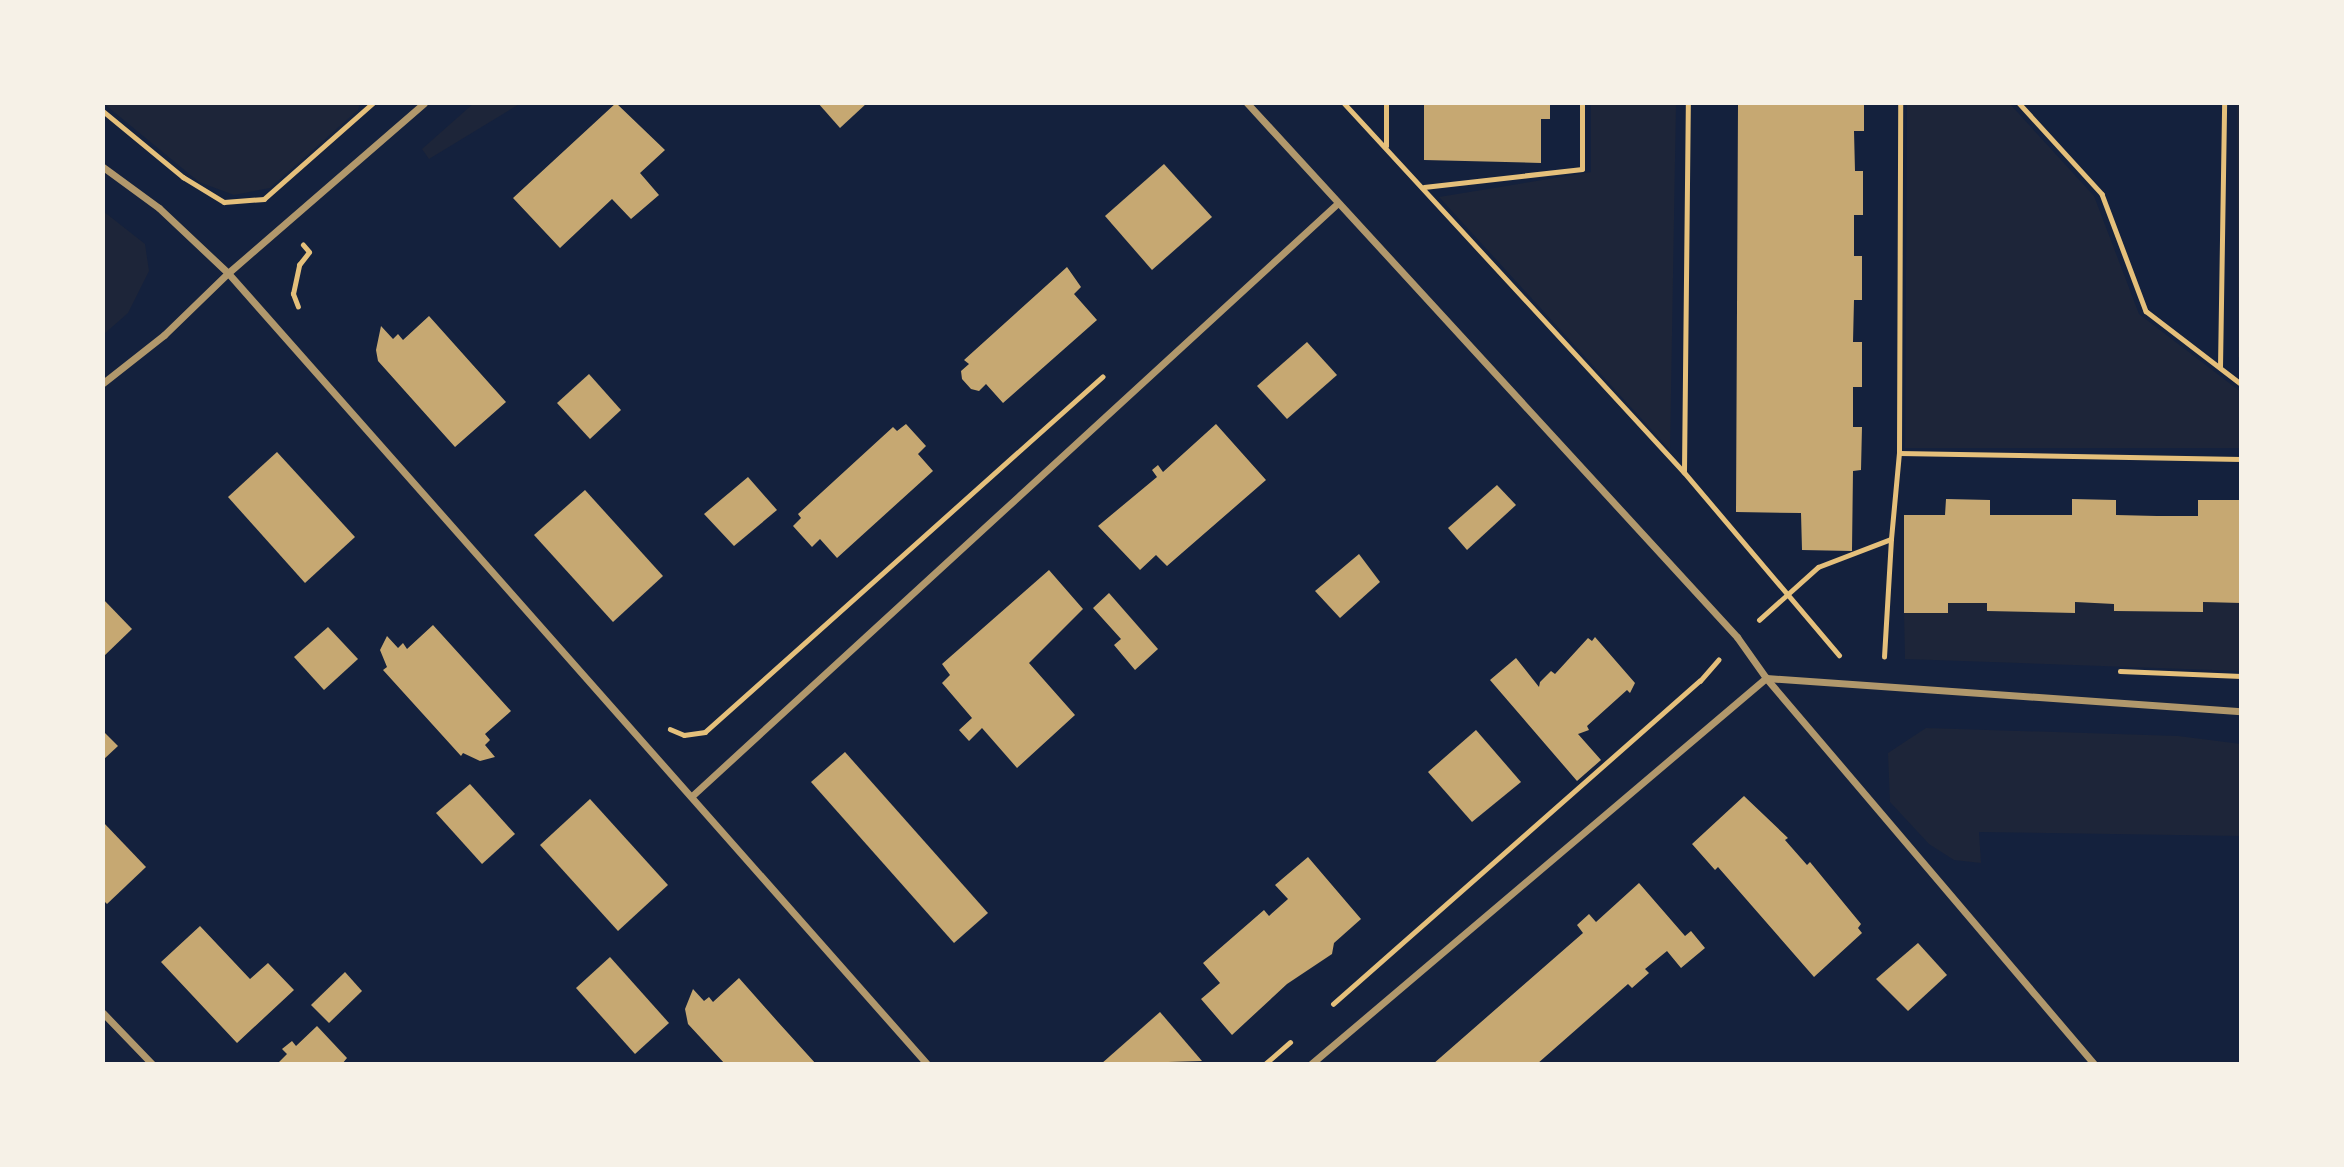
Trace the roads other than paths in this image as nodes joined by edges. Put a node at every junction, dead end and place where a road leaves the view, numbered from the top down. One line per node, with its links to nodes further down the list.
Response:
1 (424, 103): 5 (street)
2 (1248, 103): 4 (street)
3 (103, 167): 5 (street)
4 (1338, 203): 7 (street); 9 (street)
5 (228, 273): 6 (street); 9 (street)
6 (103, 383)
7 (1766, 678): 8 (street); 13 (street); 14 (street)
8 (2241, 711)
9 (693, 795): 12 (street)
10 (103, 1013): 11 (street)
11 (152, 1064)
12 (928, 1064)
13 (1311, 1064)
14 (2094, 1064)

